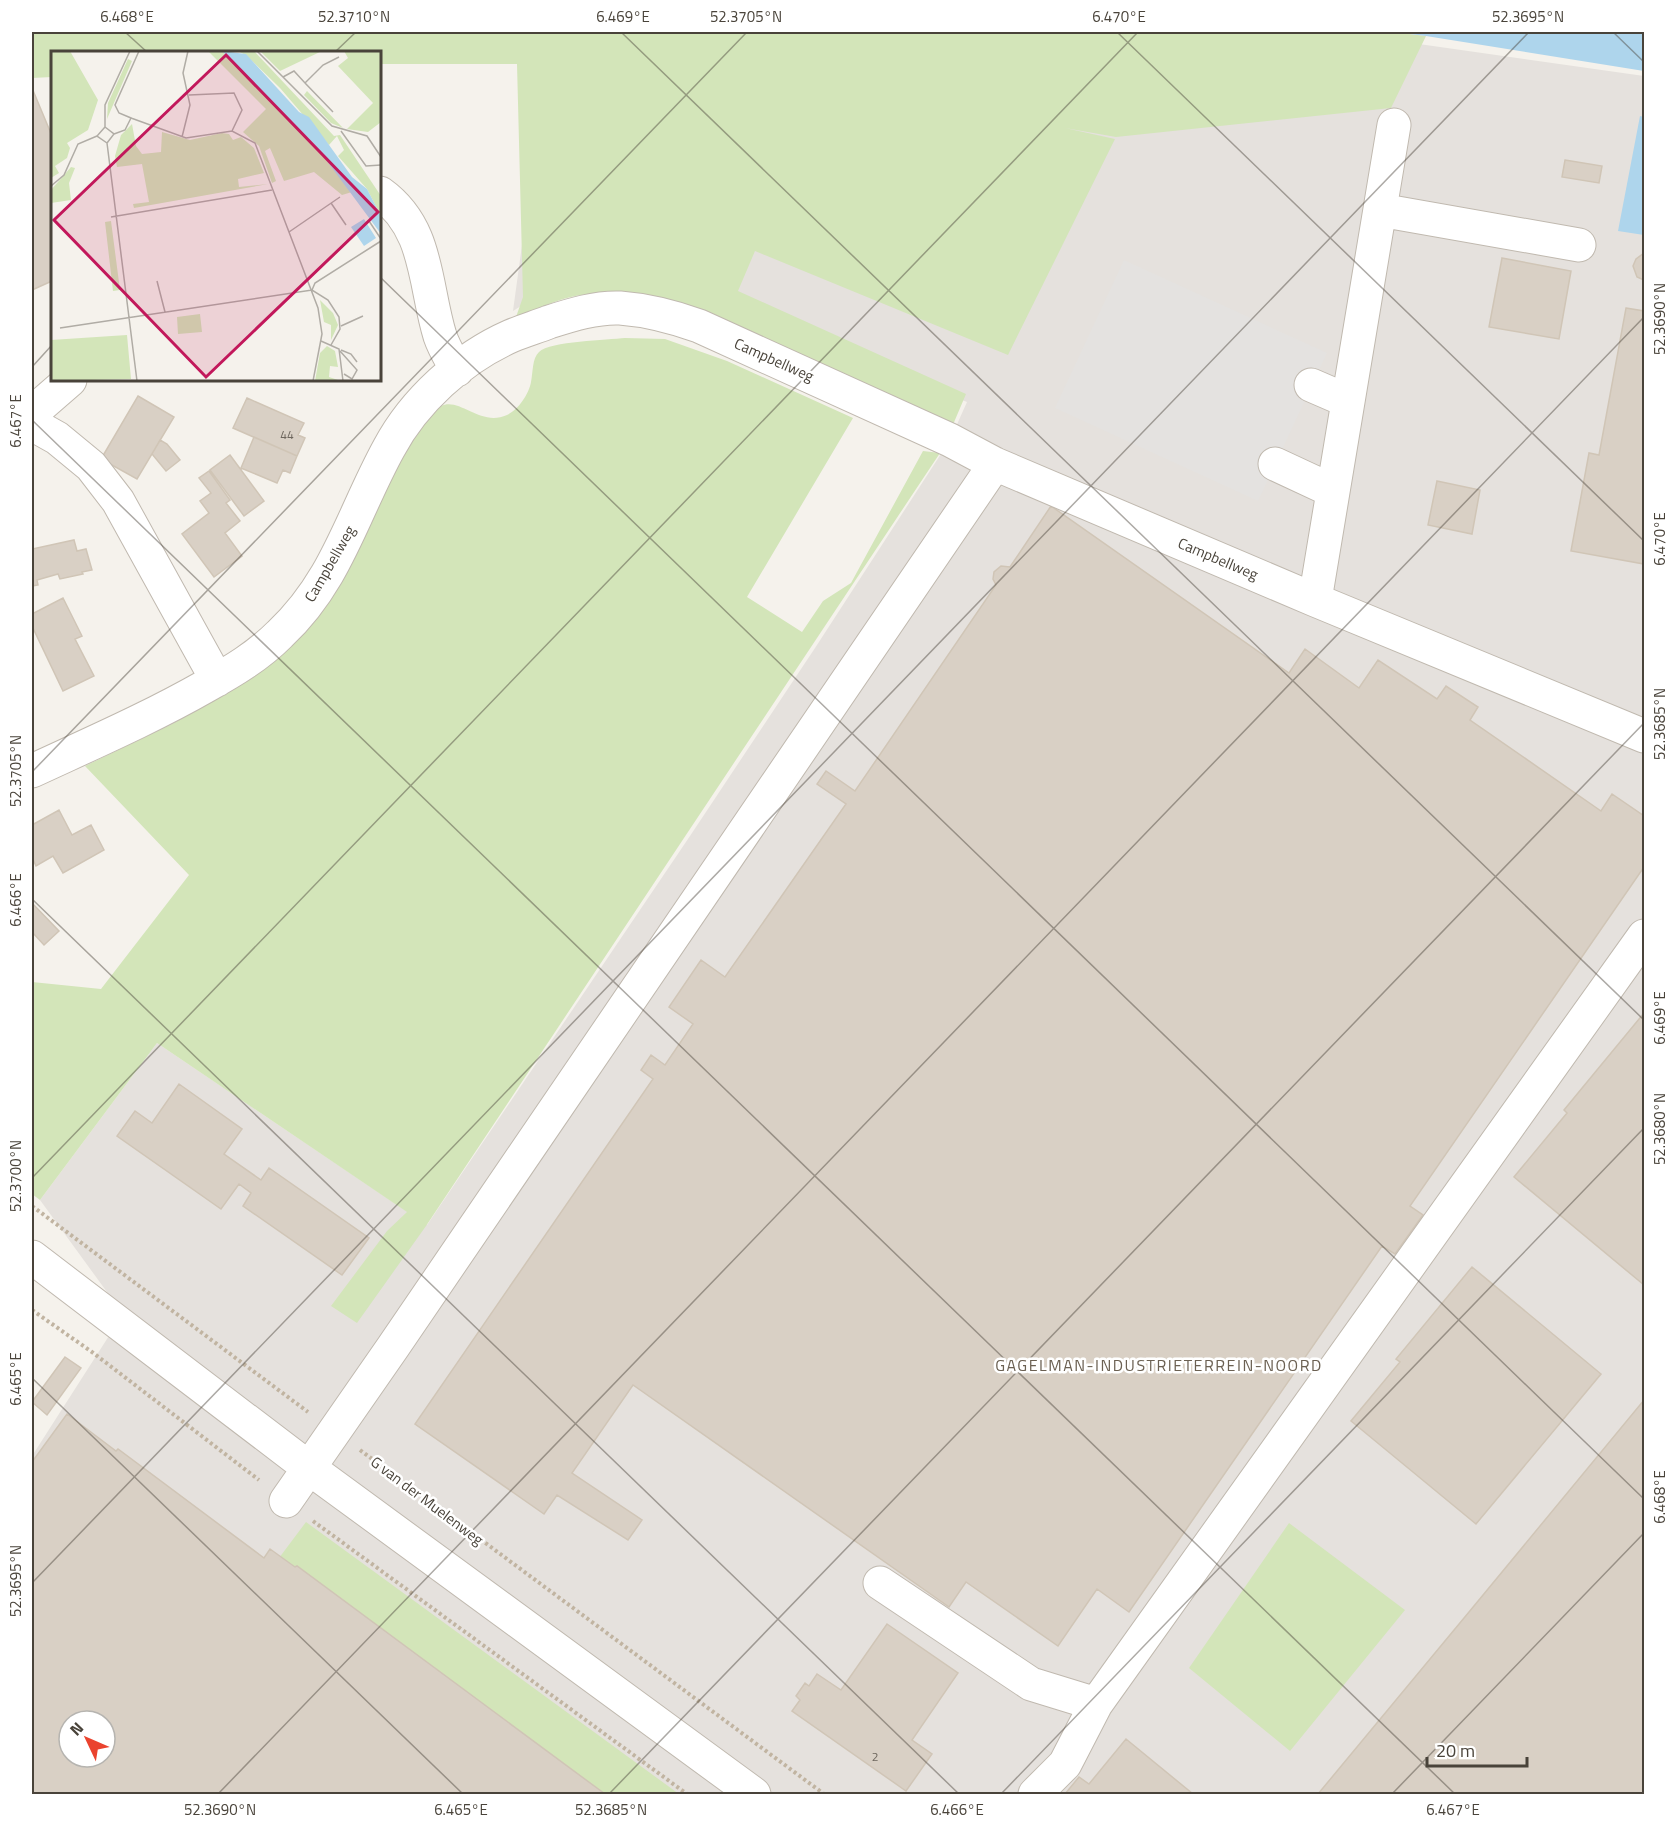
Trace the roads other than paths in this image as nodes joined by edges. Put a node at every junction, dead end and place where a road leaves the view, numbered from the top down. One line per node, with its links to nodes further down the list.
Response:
1 (1394, 125): 3 (street)
2 (381, 194): 5 (street)
3 (1380, 210): 4 (street); 8 (street)
4 (1579, 245)
5 (457, 370): 11 (street, Campbellweg); 15 (street, Campbellweg)
6 (69, 381): 9 (street)
7 (1311, 385): 8 (street)
8 (1348, 401): 13 (street)
9 (32, 413)
10 (32, 424): 15 (street)
11 (995, 464): 14 (street, Campbellweg); 20 (street)
12 (1275, 464): 13 (street)
13 (1333, 491): 14 (street)
14 (1315, 600): 16 (street, Campbellweg)
15 (217, 680): 17 (street, Campbellweg)
16 (1644, 735)
17 (32, 771)
18 (1644, 936): 23 (street)
19 (32, 1257): 20 (street)
20 (309, 1468): 21 (street); 24 (street)
21 (286, 1501)
22 (880, 1583): 23 (street)
23 (1096, 1704): 25 (street); 26 (street)
24 (754, 1794)
25 (1022, 1794)
26 (1035, 1794)

